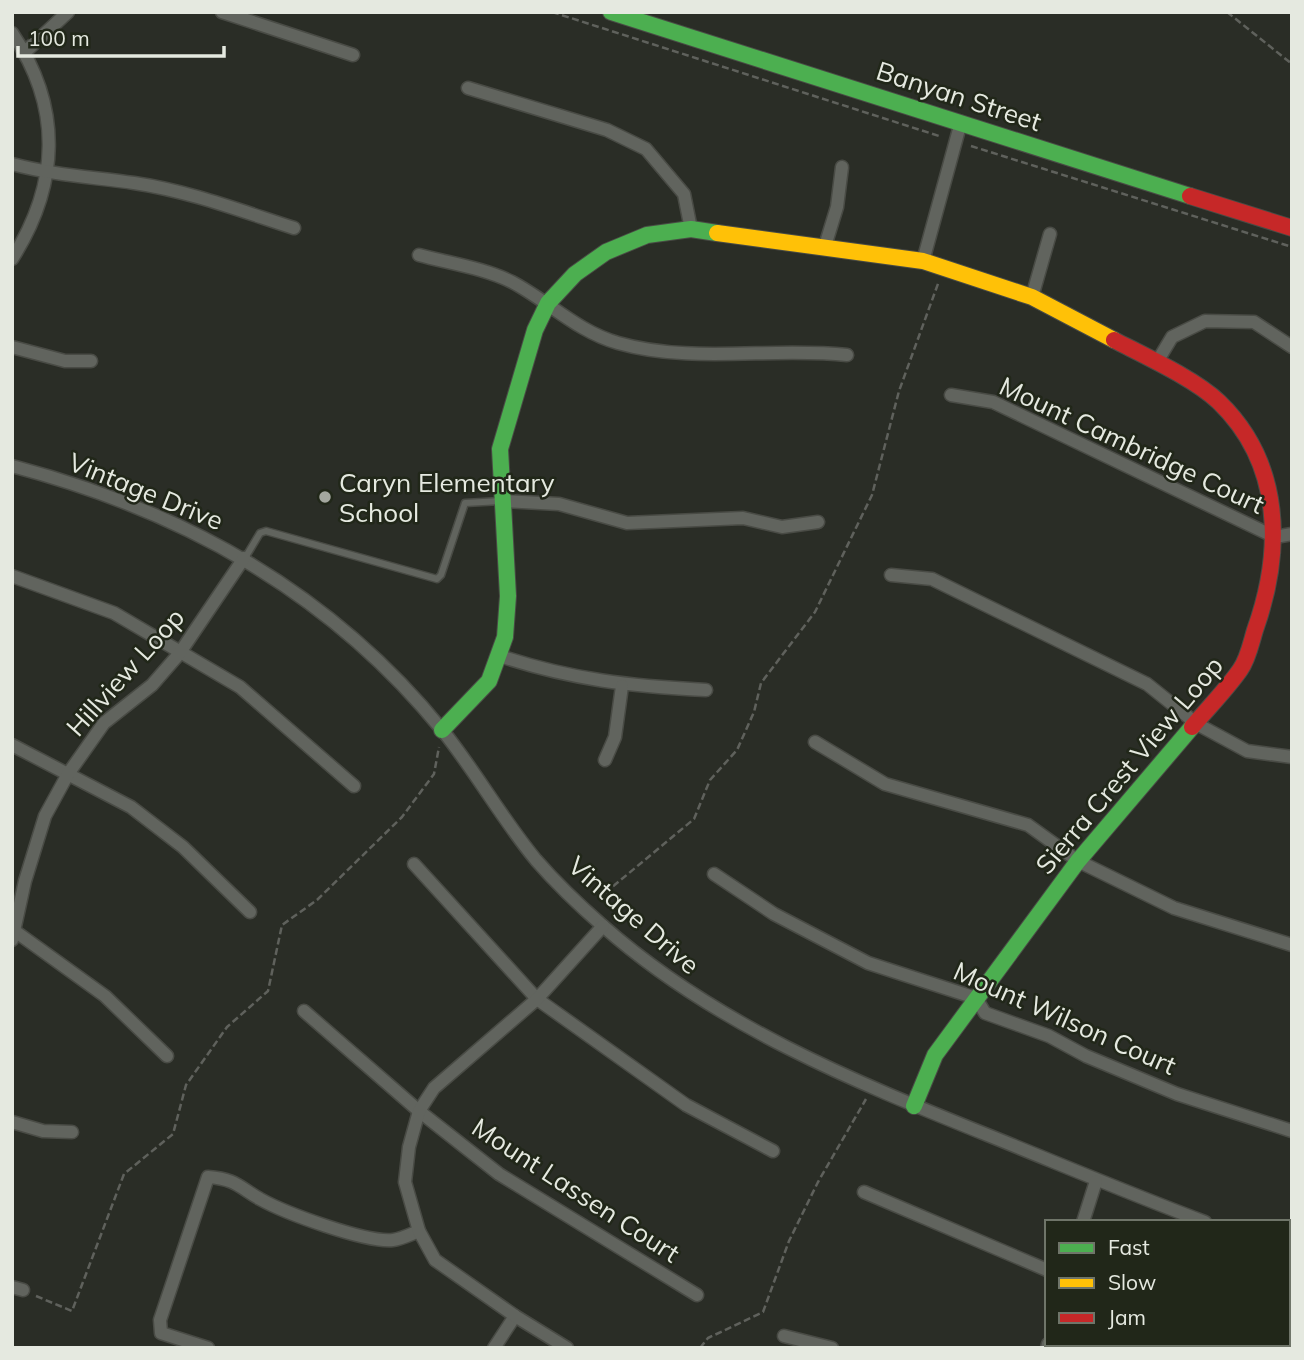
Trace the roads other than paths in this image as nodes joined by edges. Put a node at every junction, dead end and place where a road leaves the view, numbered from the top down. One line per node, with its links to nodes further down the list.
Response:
1 (68, 12): 5 (street)
2 (222, 12): 6 (street)
3 (611, 12): 8 (street, Banyan Street)
4 (12, 33): 5 (street)
5 (25, 52): 11 (street)
6 (352, 55)
7 (468, 88): 14 (street)
8 (961, 122): 13 (street, Banyan Street); 19 (street)
9 (12, 164): 11 (street)
10 (842, 167): 16 (street)
11 (49, 174): 12 (street); 18 (street)
12 (294, 228)
13 (1292, 228)
14 (691, 229): 16 (street, Sierra Crest View Loop); 21 (street, Sierra Crest View Loop)
15 (1051, 234): 20 (street)
16 (825, 246): 19 (street, Sierra Crest View Loop)
17 (419, 255): 21 (street)
18 (12, 259)
19 (923, 261): 20 (street, Sierra Crest View Loop)
20 (1032, 297): 26 (street, Sierra Crest View Loop)
21 (548, 303): 24 (street); 29 (street, Sierra Crest View Loop)
22 (12, 347): 25 (street)
23 (1292, 347): 26 (street)
24 (847, 355)
25 (91, 361)
26 (1157, 362): 32 (street, Sierra Crest View Loop)
27 (951, 395): 32 (street, Mount Cambridge Court)
28 (12, 466): 33 (street, Vintage Drive)
29 (503, 501): 30 (street); 33 (lane); 37 (street, Sierra Crest View Loop)
30 (818, 522)
31 (1292, 534): 32 (street, Mount Cambridge Court)
32 (1275, 537): 40 (street, Sierra Crest View Loop)
33 (244, 558): 36 (street, Hillview Loop); 41 (street, Vintage Drive)
34 (891, 575): 40 (street)
35 (12, 576): 36 (street)
36 (180, 654): 46 (street, Hillview Loop); 47 (street)
37 (500, 656): 38 (street); 41 (street, Sierra Crest View Loop)
38 (622, 686): 39 (street); 45 (street)
39 (706, 690)
40 (1197, 724): 44 (street); 48 (street, Sierra Crest View Loop)
41 (442, 730): 52 (street, Vintage Drive)
42 (815, 742): 48 (street)
43 (12, 745): 46 (street)
44 (1292, 757)
45 (606, 760)
46 (68, 774): 51 (street); 53 (street, Hillview Loop)
47 (355, 786)
48 (1078, 861): 54 (street); 55 (street, Sierra Crest View Loop)
49 (414, 864): 56 (street)
50 (714, 874): 55 (street, Mount Wilson Court)
51 (250, 912)
52 (603, 926): 56 (street); 59 (street, Vintage Drive)
53 (13, 934): 58 (street)
54 (1292, 945)
55 (976, 998): 59 (street, Sierra Crest View Loop); 62 (street, Mount Wilson Court)
56 (537, 999): 60 (street); 64 (street)
57 (304, 1011): 60 (street, Mount Lassen Court)
58 (167, 1056)
59 (914, 1106): 65 (street, Vintage Drive)
60 (419, 1111): 69 (street); 71 (street, Mount Lassen Court)
61 (12, 1122): 63 (street)
62 (1292, 1131)
63 (72, 1132)
64 (773, 1151)
65 (1096, 1181): 67 (street); 68 (street, Vintage Drive)
66 (864, 1192): 70 (street)
67 (1084, 1220)
68 (1201, 1220)
69 (419, 1231): 72 (street); 74 (street)
70 (1045, 1269)
71 (698, 1295)
72 (515, 1316): 75 (street); 76 (street)
73 (783, 1336): 77 (street)
74 (208, 1348)
75 (494, 1348)
76 (567, 1348)
77 (832, 1348)

